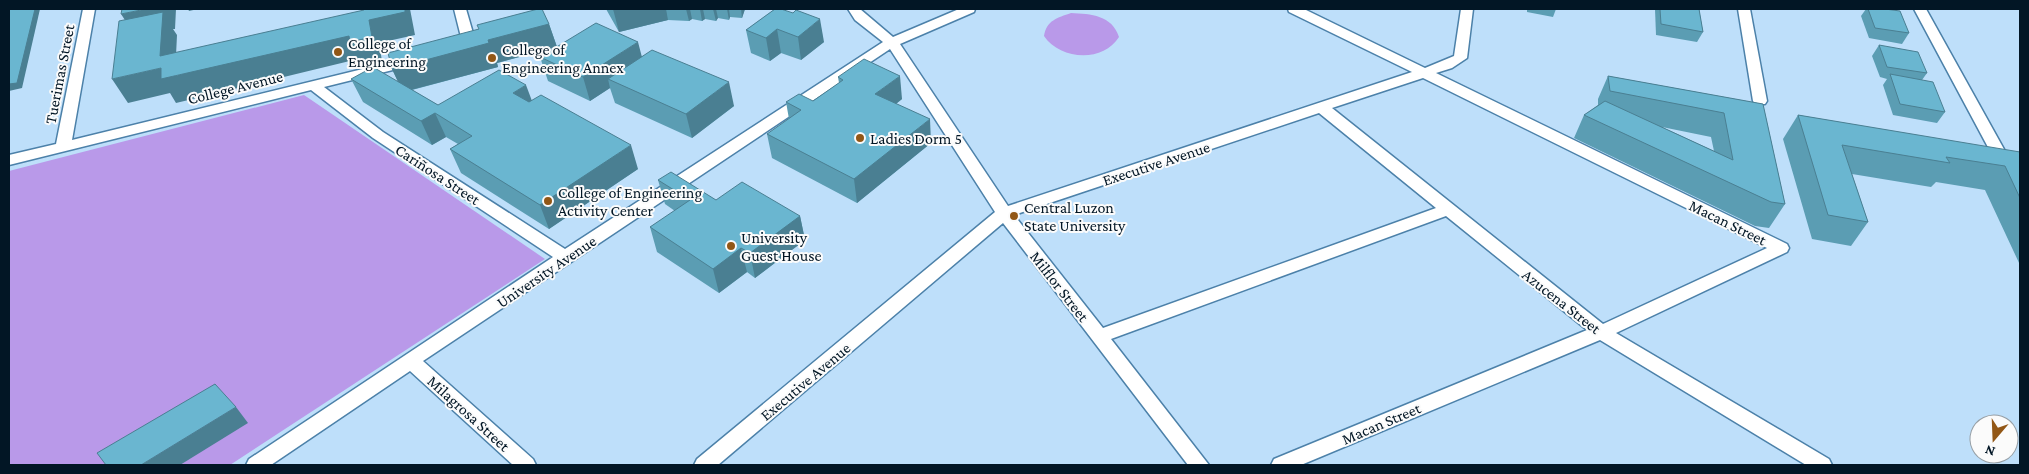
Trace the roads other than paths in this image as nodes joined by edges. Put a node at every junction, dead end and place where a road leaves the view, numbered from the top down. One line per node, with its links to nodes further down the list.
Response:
1 (90, 9): 16 (street, Tuerimas Street)
2 (460, 9): 10 (street)
3 (854, 9): 9 (street, Milflor Street)
4 (969, 9): 9 (street, University Avenue)
5 (1294, 9): 12 (street, Macan Street)
6 (1468, 9): 12 (street, Executive Avenue)
7 (1744, 9): 14 (street)
8 (1920, 9): 18 (street)
9 (892, 42): 20 (street, Milflor Street); 21 (street, University Avenue)
10 (451, 52)
11 (424, 58): 13 (street, College Avenue)
12 (1425, 73): 15 (street, Executive Avenue); 22 (street, Macan Street)
13 (313, 86): 16 (street, College Avenue); 21 (street, Cariñosa Street)
14 (1760, 101)
15 (1322, 108): 19 (street, Azucena Street); 20 (street, Executive Avenue)
16 (63, 147): 17 (street, College Avenue)
17 (9, 160)
18 (2020, 192)
19 (1448, 209): 22 (street, Azucena Street); 23 (street)
20 (1004, 214): 23 (street, Milflor Street); 27 (street, Executive Avenue)
21 (565, 258): 24 (street, University Avenue)
22 (1600, 332): 29 (street, Macan Street); 30 (street, Azucena Street)
23 (1099, 336): 28 (street, Milflor Street)
24 (411, 361): 25 (street, University Avenue); 26 (street, Milagrosa Street)
25 (256, 465)
26 (526, 465)
27 (704, 465)
28 (1199, 465)
29 (1281, 465)
30 (1822, 465)

